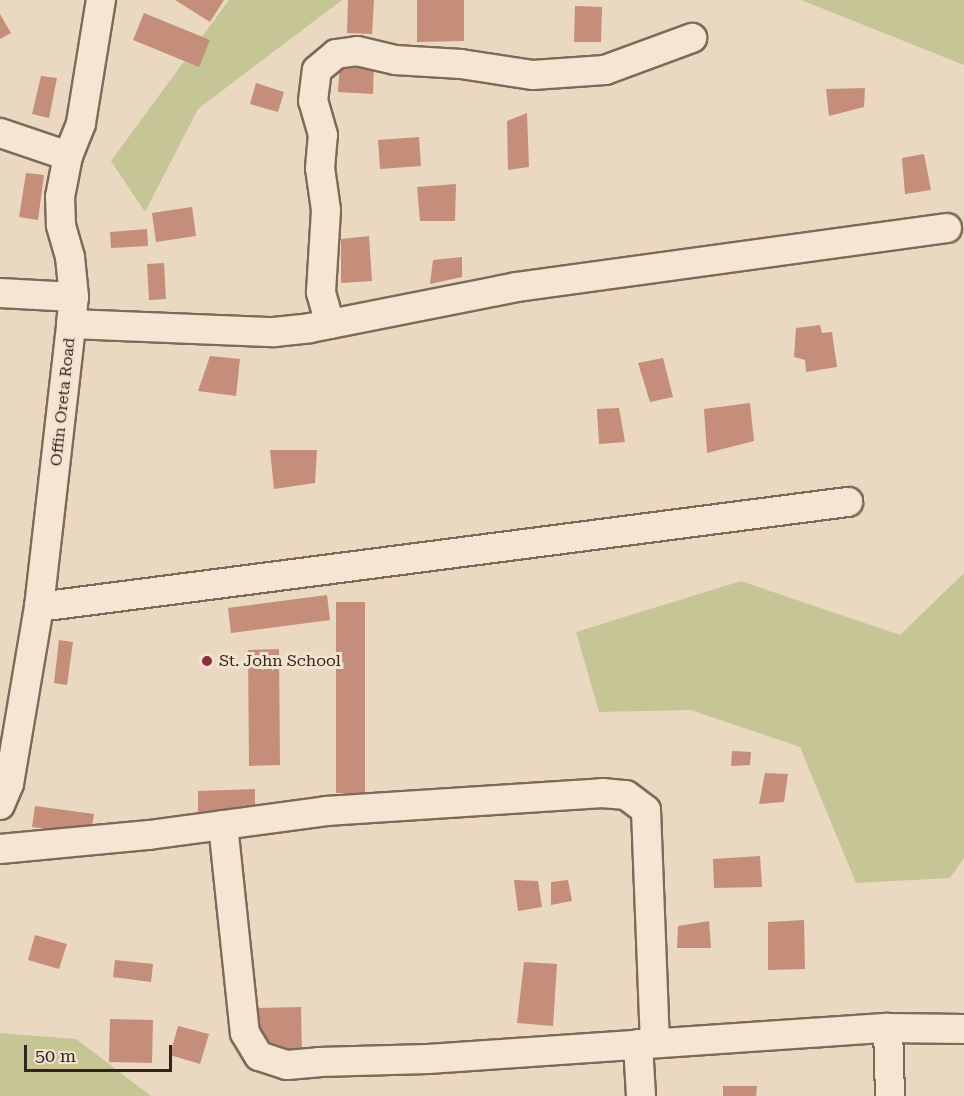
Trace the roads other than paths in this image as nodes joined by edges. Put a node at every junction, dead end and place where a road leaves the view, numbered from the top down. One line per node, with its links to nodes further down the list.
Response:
1 (101, 0): 4 (street, Offin Oreta Road)
2 (692, 38): 8 (street)
3 (0, 133): 4 (street)
4 (68, 156): 7 (street, Offin Oreta Road)
5 (948, 228): 8 (street)
6 (0, 293): 7 (street)
7 (72, 310): 8 (street); 10 (street, Offin Oreta Road)
8 (330, 324)
9 (848, 502): 10 (street)
10 (39, 607): 11 (street, Offin Oreta Road)
11 (2, 795)
12 (223, 825): 13 (street); 16 (street); 16 (street)
13 (0, 849)
14 (888, 1028): 15 (street); 16 (street); 18 (street)
15 (964, 1029)
16 (646, 1043): 17 (street)
17 (641, 1096)
18 (890, 1096)

